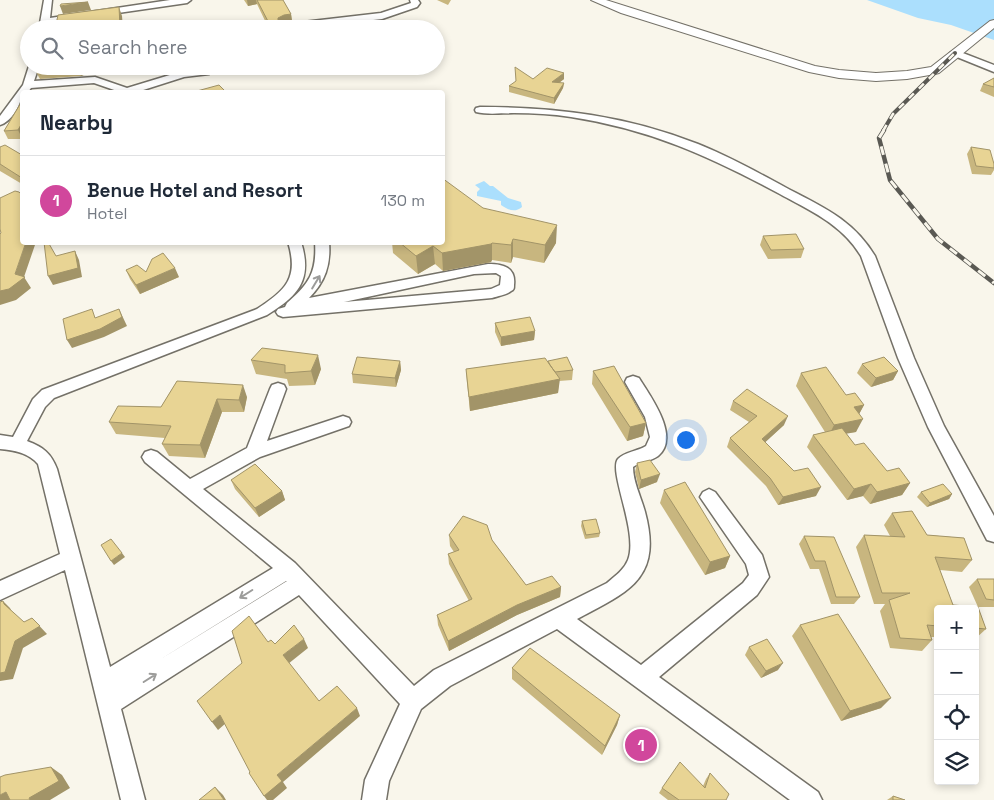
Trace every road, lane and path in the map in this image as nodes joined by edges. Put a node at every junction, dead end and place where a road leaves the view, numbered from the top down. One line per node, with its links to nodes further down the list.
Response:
1 (48, 0): 5 (street)
2 (187, 0): 6 (street)
3 (414, 0): 7 (street)
4 (596, 0): 9 (main road)
5 (46, 20)
6 (73, 20)
7 (341, 20)
8 (994, 23): 9 (main road)
9 (955, 53): 10 (street)
10 (994, 70)
11 (30, 75): 13 (street)
12 (181, 75): 15 (street)
13 (24, 90): 14 (street)
14 (123, 90)
15 (135, 90)
16 (20, 96): 18 (street)
17 (480, 110): 32 (street)
18 (0, 122)
19 (295, 245): 24 (street)
20 (322, 245): 21 (lane, one-way to 20)
21 (288, 309): 21 (street); 24 (lane)
22 (633, 382): 36 (street)
23 (278, 389): 28 (street)
24 (42, 403): 27 (street)
25 (343, 422): 28 (street)
26 (0, 442): 27 (street)
27 (18, 445): 33 (street)
28 (254, 452): 30 (street)
29 (152, 457): 30 (street)
30 (189, 488): 34 (street)
31 (709, 497): 37 (street)
32 (994, 534)
33 (71, 558): 35 (street); 38 (street)
34 (294, 576): 38 (street, one-way to 38); 39 (street); 40 (street, one-way to 34)
35 (0, 591)
36 (558, 618): 37 (street); 39 (street)
37 (642, 678): 43 (street)
38 (103, 683): 40 (street)
39 (413, 701): 42 (street)
40 (109, 704): 41 (street)
41 (133, 800)
42 (374, 800)
43 (810, 800)

